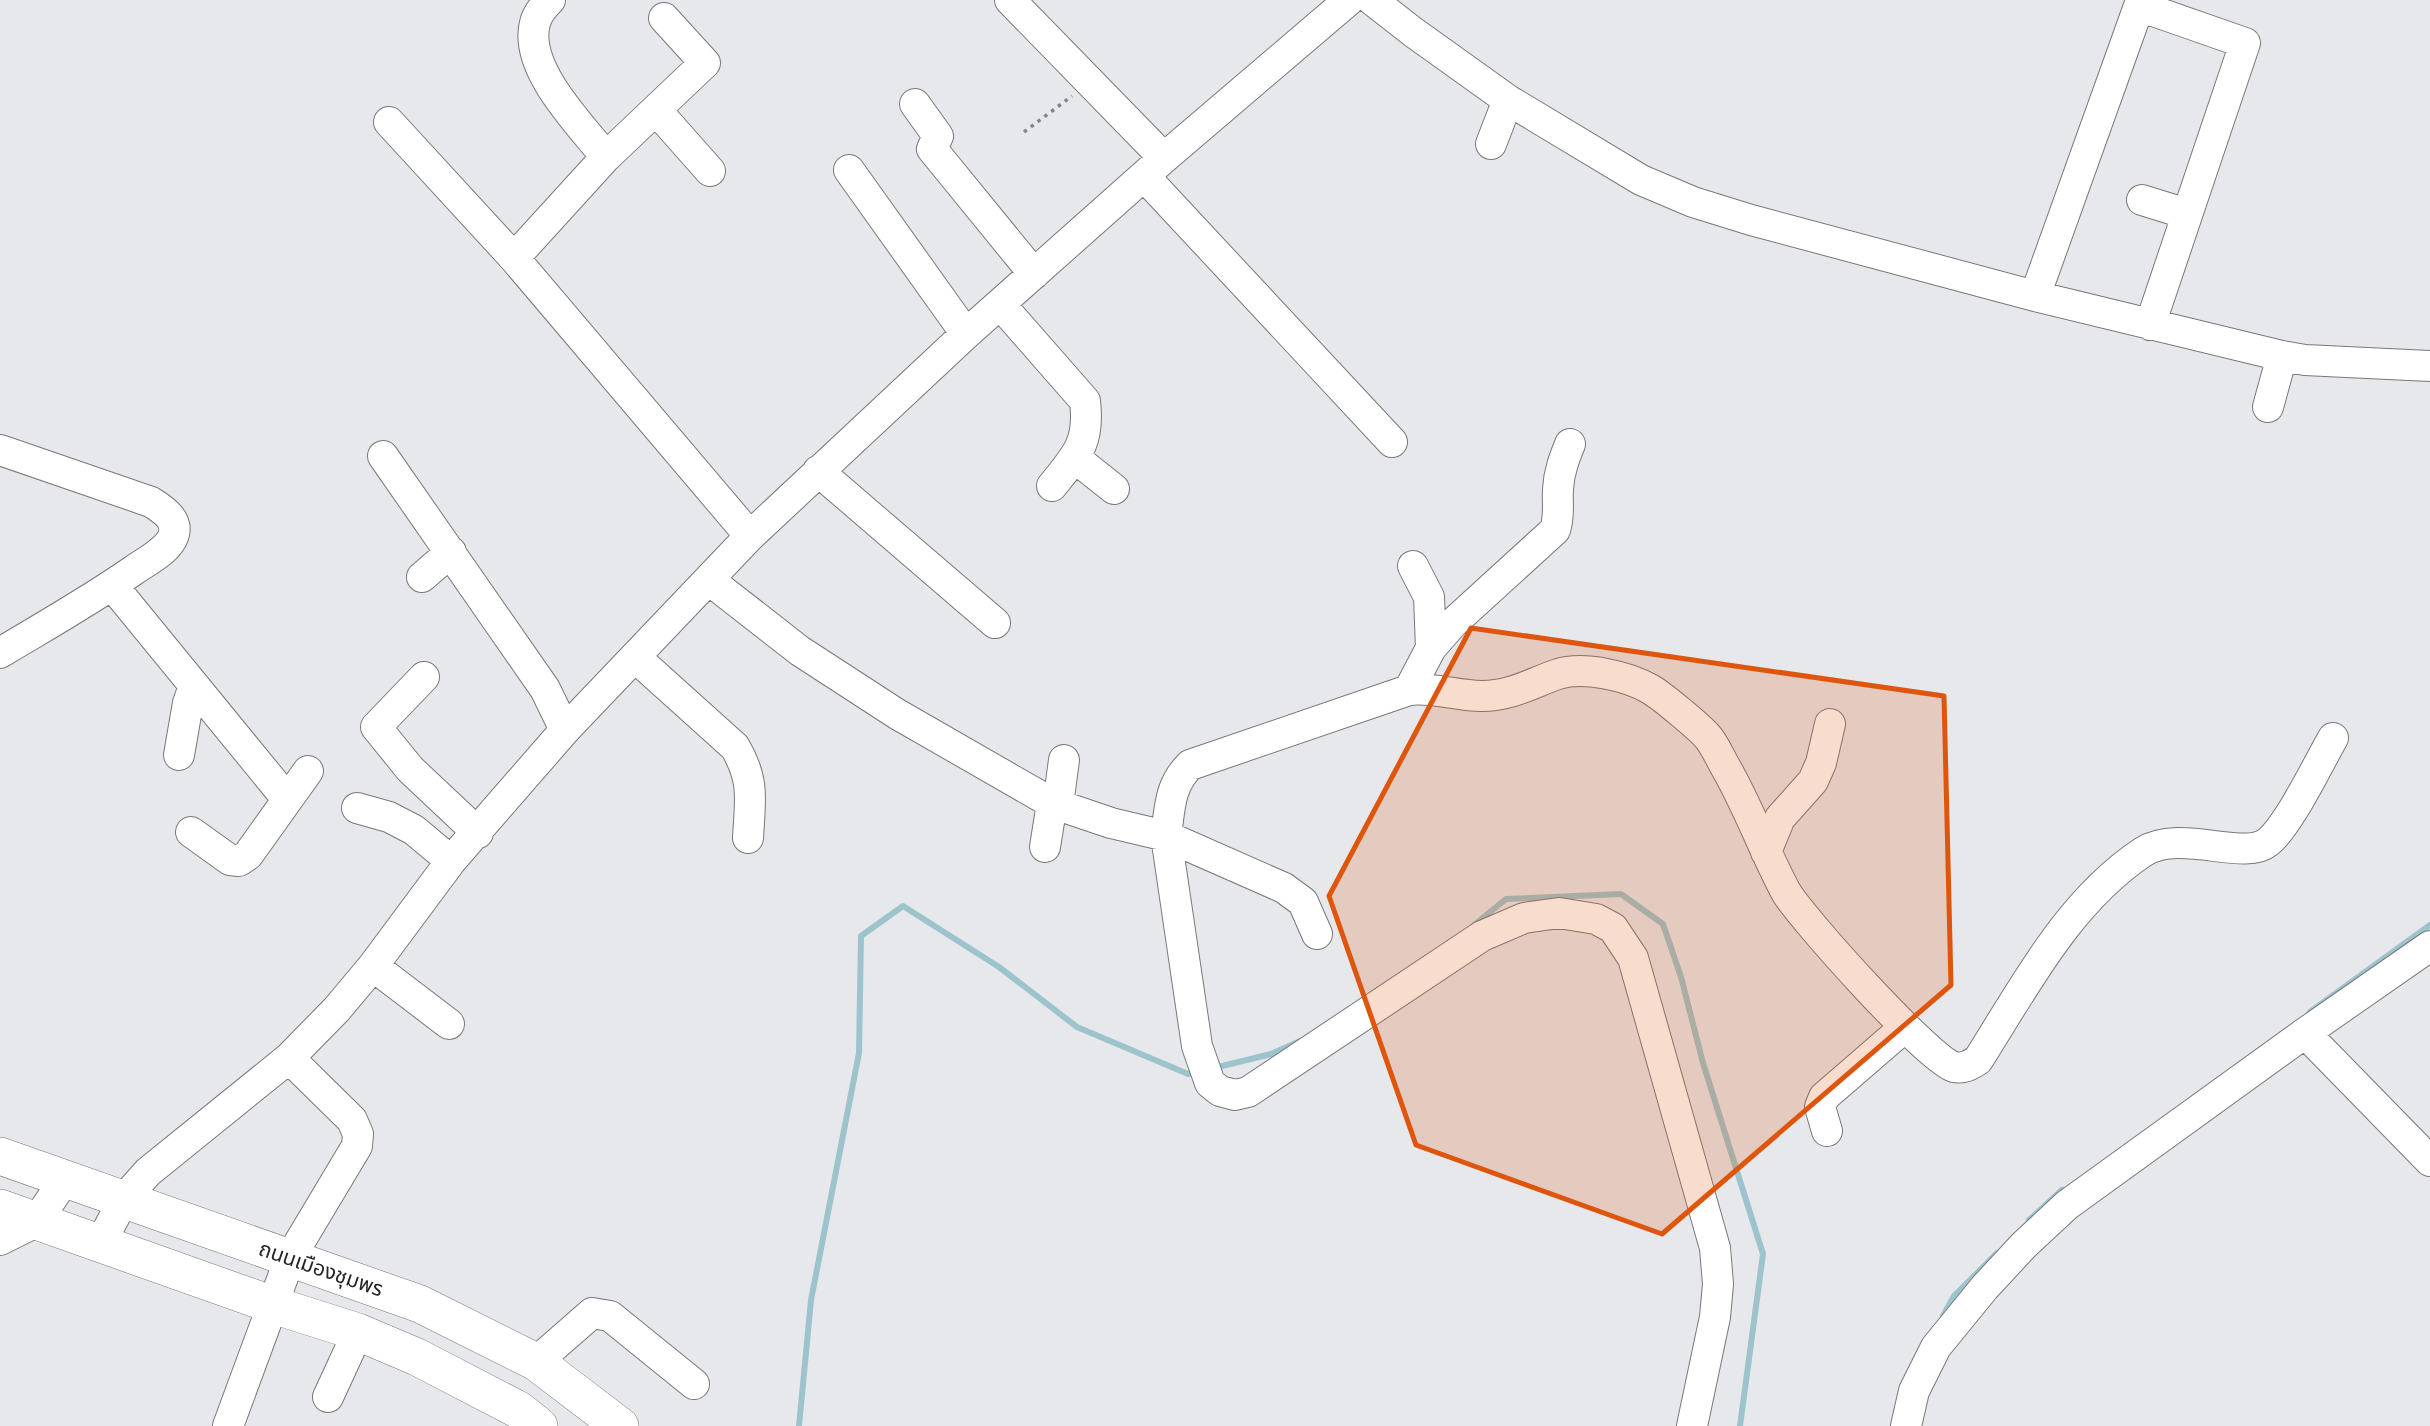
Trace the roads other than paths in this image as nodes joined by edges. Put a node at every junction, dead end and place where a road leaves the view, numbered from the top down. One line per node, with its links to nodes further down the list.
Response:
1 (550, 0): 11 (street)
2 (1010, 0): 12 (street)
3 (1349, 0): 12 (street)
4 (1372, 0): 6 (street)
5 (664, 18): 8 (street)
6 (1507, 100): 10 (street); 19 (street)
7 (915, 104): 18 (street)
8 (656, 110): 11 (street); 14 (street)
9 (389, 122): 17 (street)
10 (1491, 144)
11 (606, 157): 17 (street)
12 (1154, 167): 18 (street); 26 (street)
13 (849, 170): 22 (street)
14 (710, 171)
15 (2142, 200): 16 (street)
16 (2187, 214): 19 (street); 21 (street)
17 (514, 258): 34 (street)
18 (1034, 274): 20 (street)
19 (2035, 296): 21 (street)
20 (1000, 304): 22 (street); 30 (street)
21 (2150, 325): 23 (street)
22 (966, 334): 31 (street)
23 (2282, 356): 24 (street); 25 (street)
24 (2430, 366)
25 (2268, 407)
26 (1392, 442)
27 (1570, 443): 41 (street)
28 (0, 450): 39 (street)
29 (383, 456): 35 (street)
30 (1075, 458): 32 (street); 33 (street)
31 (818, 471): 34 (street); 40 (street)
32 (1052, 486)
33 (1114, 489)
34 (750, 536): 38 (street)
35 (451, 552): 37 (street); 48 (street)
36 (1413, 566): 41 (street)
37 (422, 577)
38 (709, 580): 43 (street); 54 (street)
39 (112, 585): 42 (street); 45 (street)
40 (995, 623)
41 (1431, 648): 46 (street)
42 (0, 653)
43 (635, 657): 48 (street); 59 (street)
44 (424, 677): 57 (street)
45 (194, 685): 50 (street); 53 (street)
46 (1409, 690): 58 (street); 61 (street)
47 (1830, 724): 61 (street)
48 (565, 730): 57 (street)
49 (2333, 738): 67 (street)
50 (179, 754)
51 (1064, 760): 54 (street)
52 (308, 771): 53 (street)
53 (287, 799): 56 (street)
54 (1055, 804): 58 (street); 60 (street)
55 (357, 808): 62 (street)
56 (191, 832)
57 (478, 833): 62 (street)
58 (1166, 836): 63 (street); 88 (street)
59 (748, 838)
60 (1045, 847)
61 (1766, 852): 67 (street)
62 (452, 861): 65 (street)
63 (1317, 934)
64 (2430, 946): 68 (street)
65 (373, 966): 66 (street); 69 (street)
66 (449, 1024)
67 (1905, 1027): 70 (street)
68 (2305, 1033): 72 (street); 89 (street)
69 (289, 1058): 74 (street); 79 (street)
70 (1827, 1131)
71 (0, 1156): 73 (main road, ถนนเมืองชุมพร)
72 (2430, 1161)
73 (65, 1179): 74 (main road, ถนนเมืองชุมพร); 76 (street)
74 (124, 1199): 78 (street); 79 (main road, ถนนเมืองชุมพร)
75 (0, 1208): 76 (main road)
76 (36, 1222): 77 (street); 78 (main road)
77 (0, 1240)
78 (100, 1244): 80 (main road)
79 (290, 1258): 80 (street); 82 (main road, ถนนเมืองชุมพร)
80 (273, 1305): 81 (main road); 85 (street)
81 (358, 1332): 84 (street); 86 (main road)
82 (536, 1363): 83 (street); 87 (main road, ถนนเมืองชุมพร)
83 (694, 1384)
84 (328, 1397)
85 (229, 1426)
86 (539, 1426)
87 (621, 1426)
88 (1692, 1426)
89 (1906, 1426)

